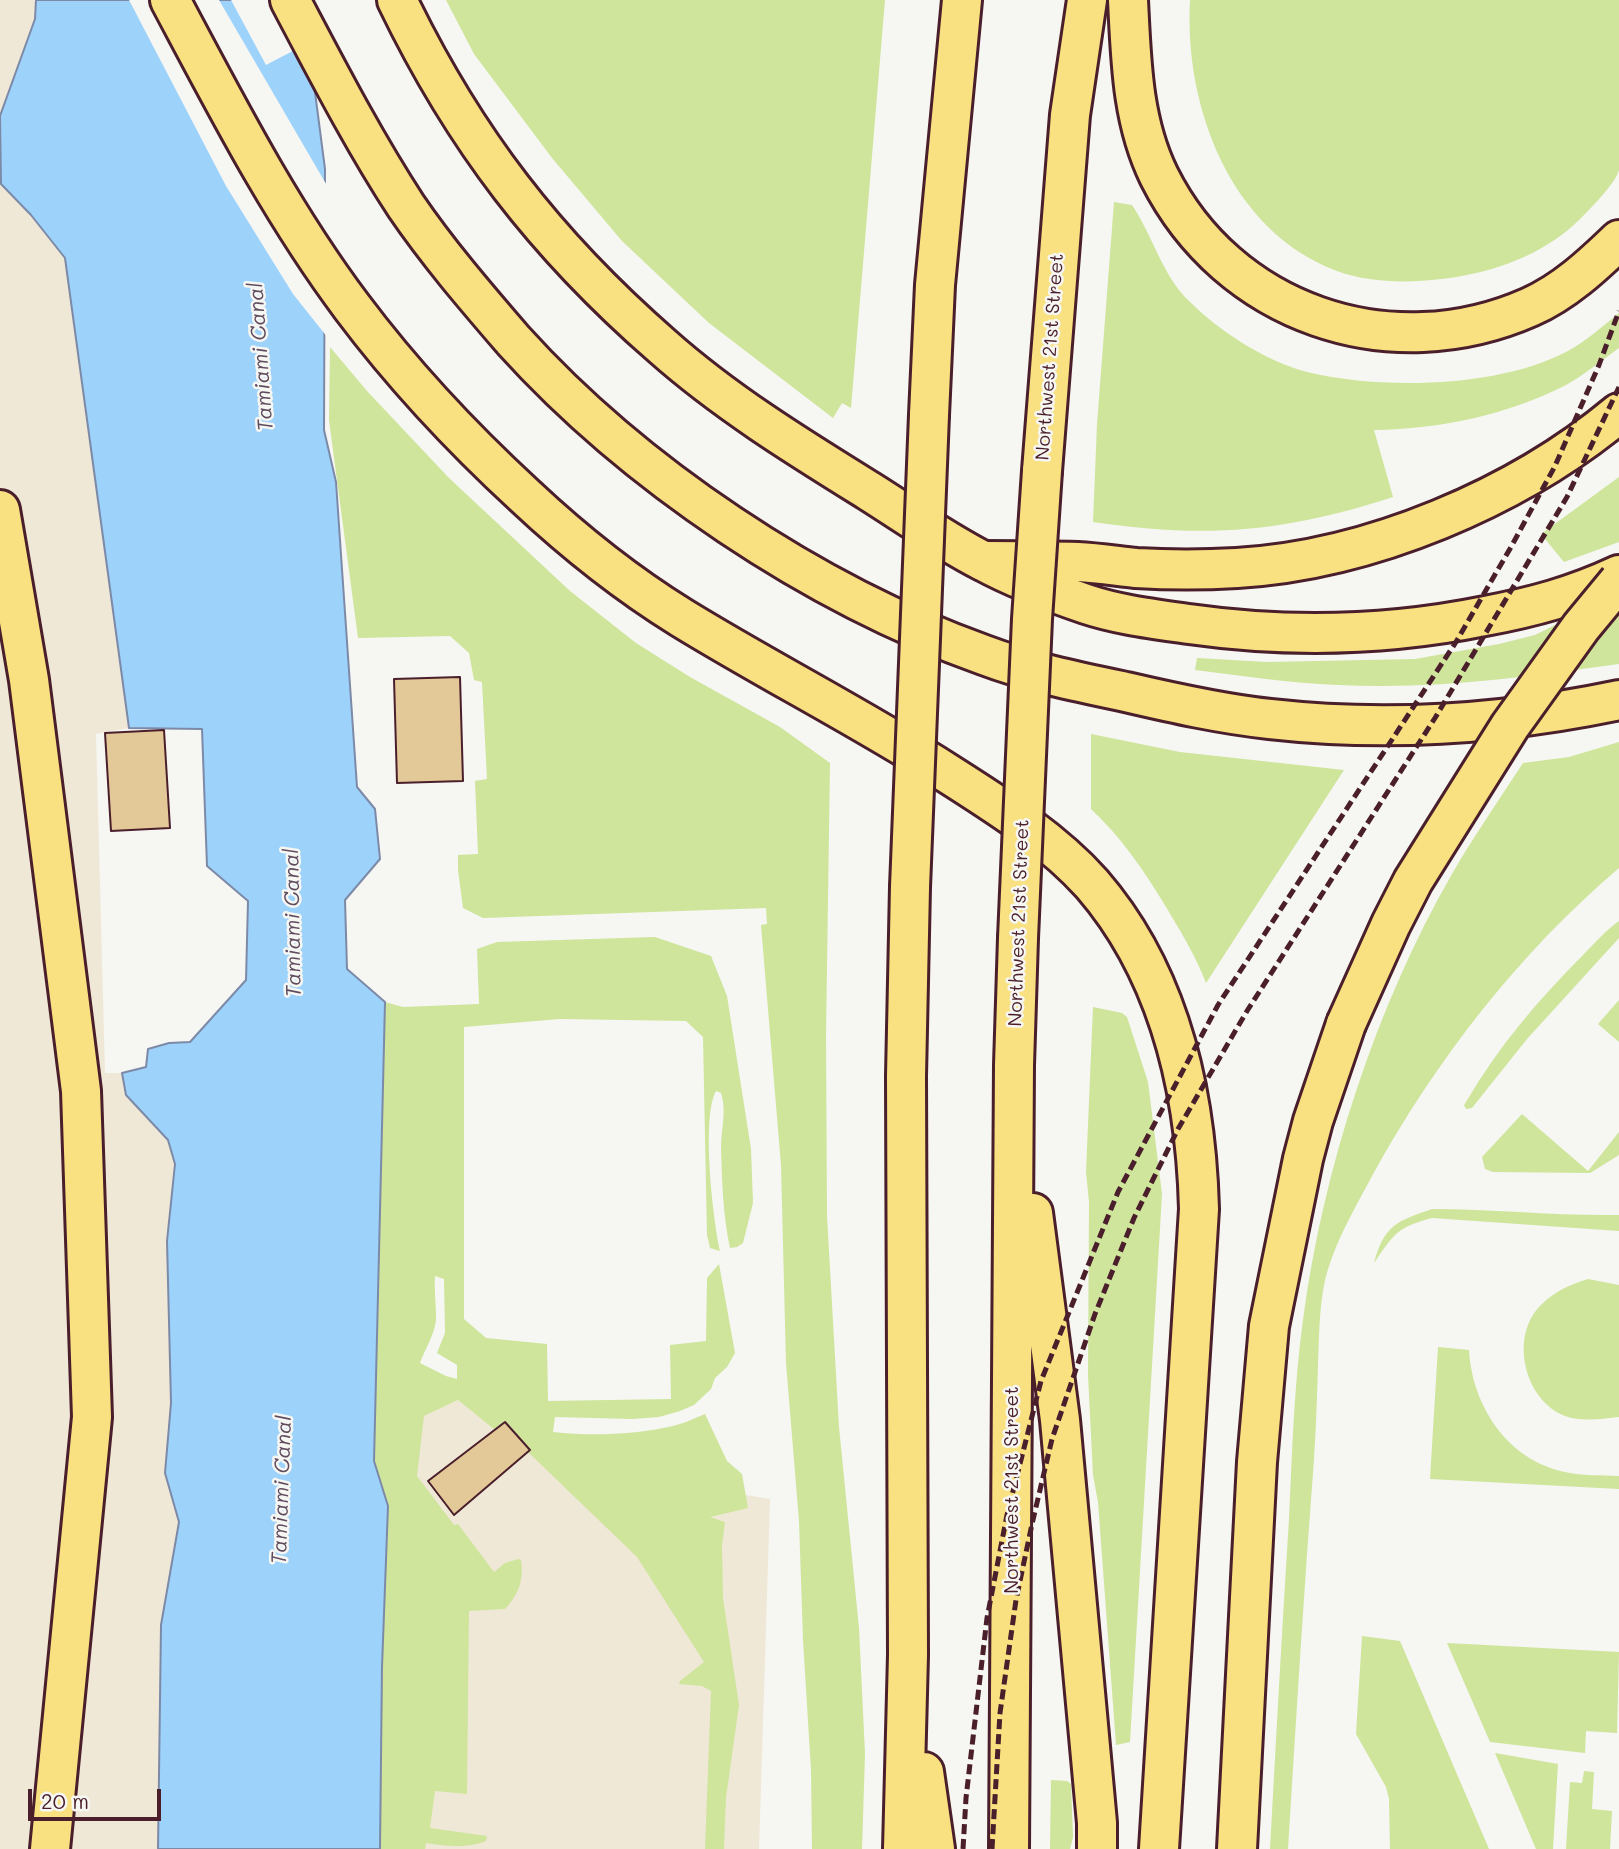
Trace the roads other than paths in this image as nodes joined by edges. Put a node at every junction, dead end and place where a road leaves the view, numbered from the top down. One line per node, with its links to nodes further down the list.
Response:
1 (170, 0): 21 (main road)
2 (290, 0): 13 (main road)
3 (397, 0): 10 (main road)
4 (962, 0): 15 (main road, bridge)
5 (1087, 0): 14 (main road, Northwest 21st Street, bridge)
6 (1128, 0): 7 (main road)
7 (1619, 240)
8 (1619, 414): 10 (main road)
9 (0, 510): 16 (main road)
10 (982, 561): 11 (main road)
11 (1619, 575)
12 (1619, 581): 22 (main road, bridge)
13 (1619, 700)
14 (1014, 1065): 19 (main road, Northwest 21st Street); 20 (main road)
15 (908, 1655): 17 (main road); 18 (main road)
16 (50, 1849)
17 (903, 1849)
18 (936, 1849)
19 (1009, 1849)
20 (1097, 1849)
21 (1159, 1849)
22 (1237, 1849)

